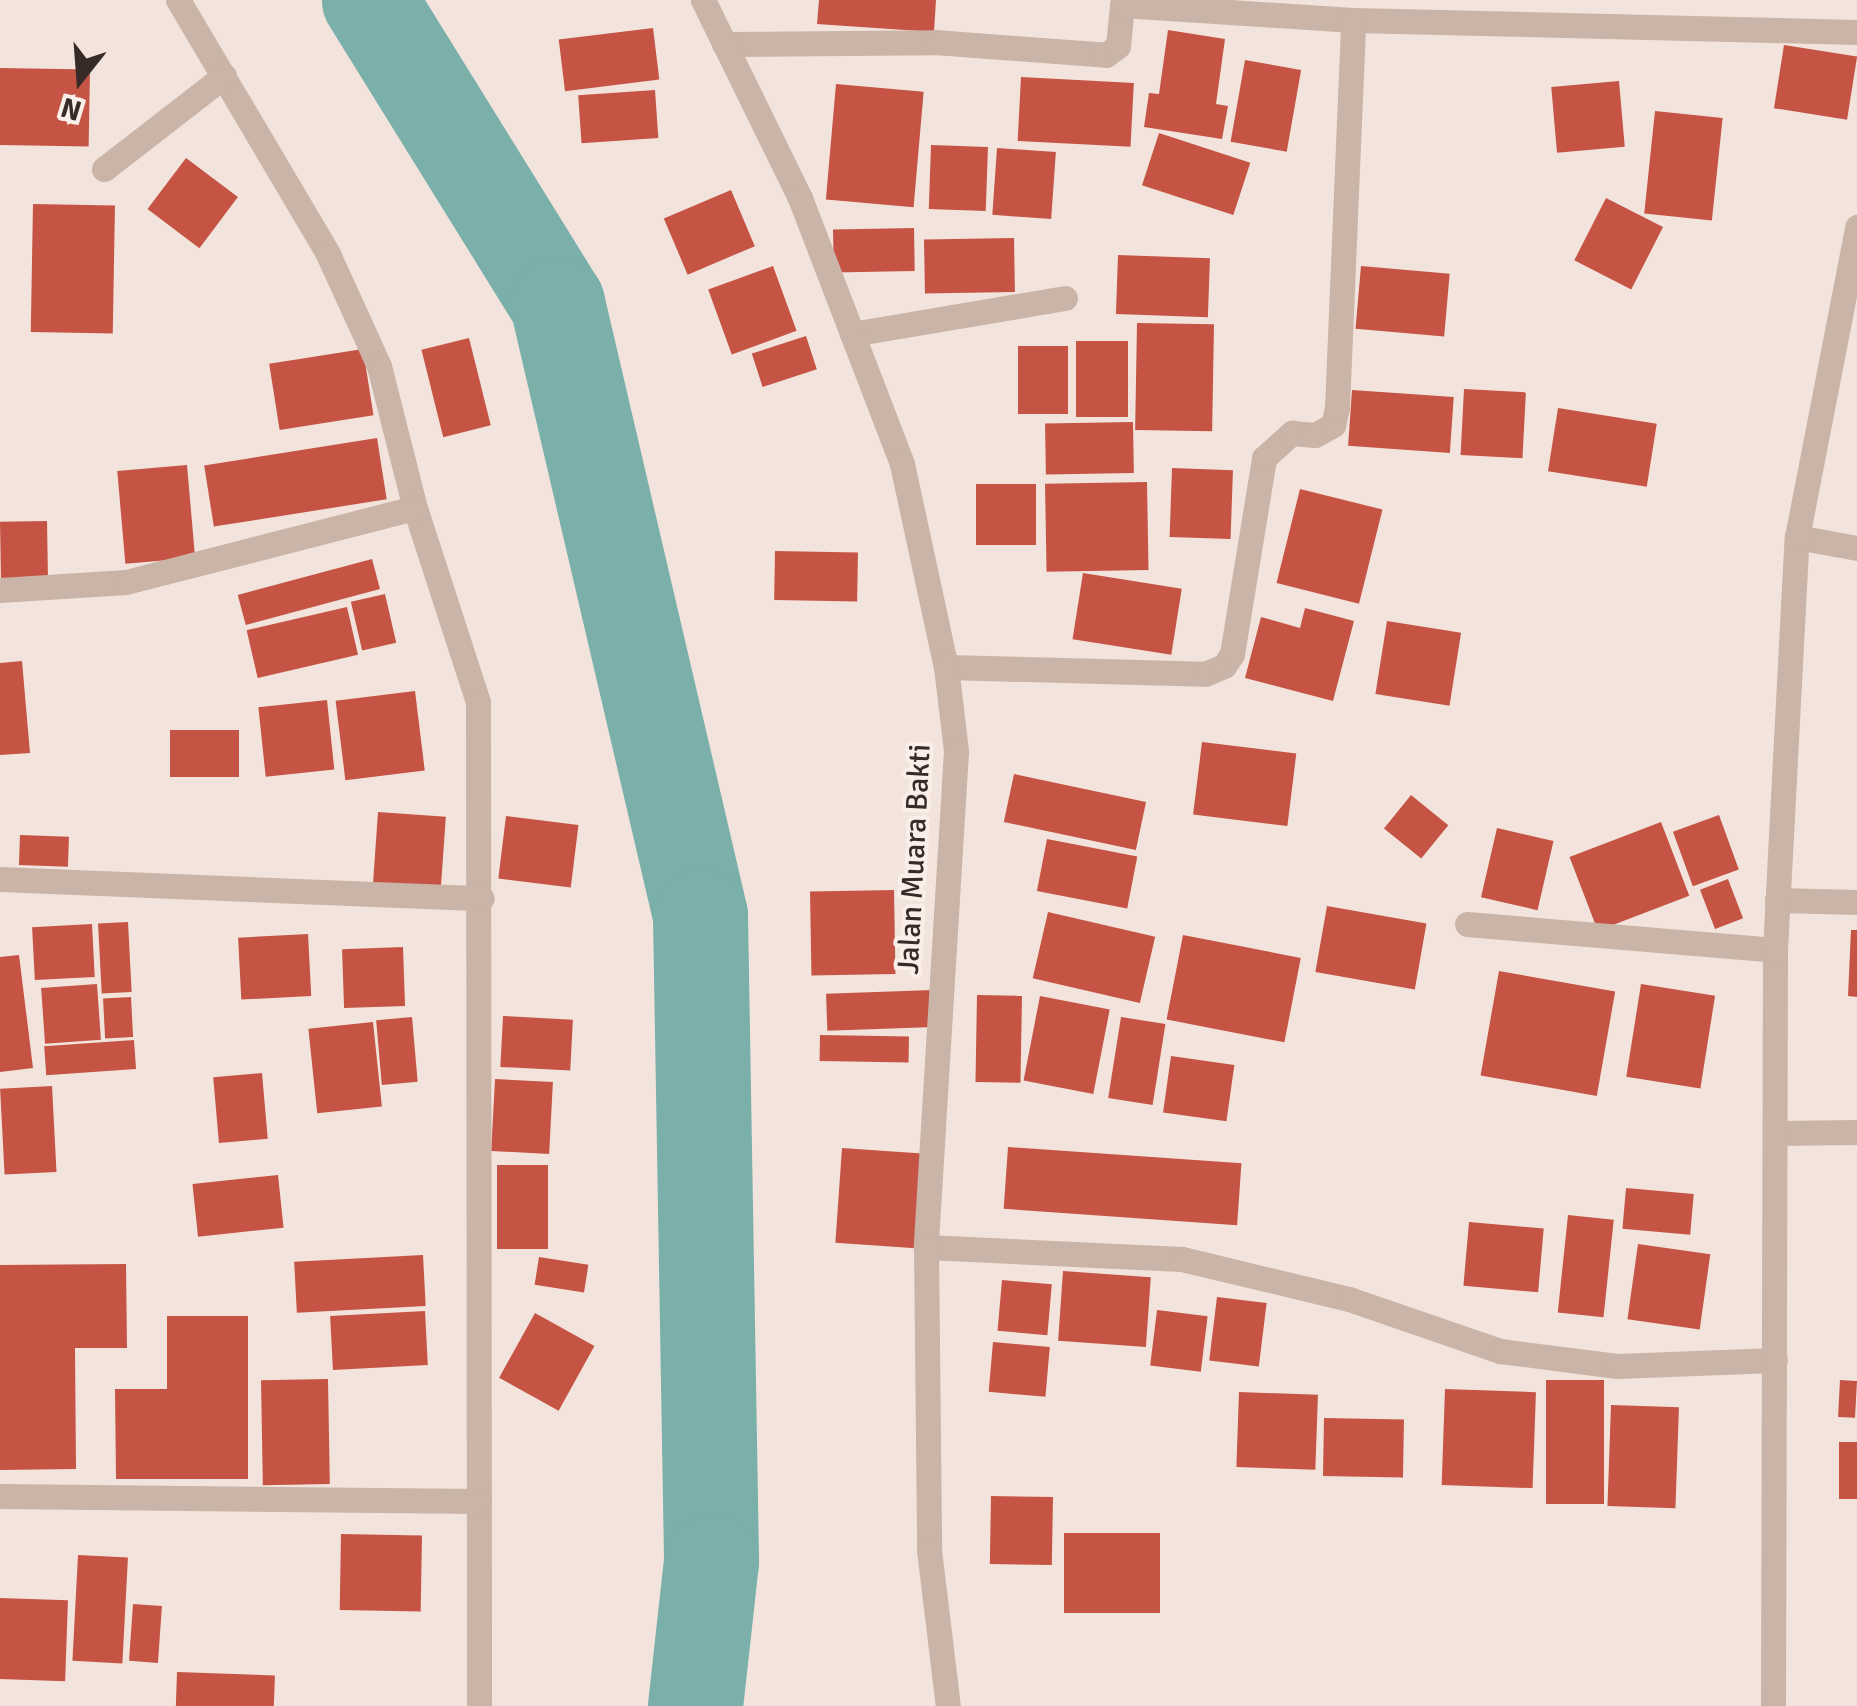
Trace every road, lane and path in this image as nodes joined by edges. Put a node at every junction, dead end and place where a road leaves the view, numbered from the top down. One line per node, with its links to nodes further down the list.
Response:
1 (178, 0): 7 (street)
2 (703, 0): 6 (street, Jalan Muara Bakti)
3 (1122, 2): 4 (street); 6 (street)
4 (1352, 20): 5 (street); 16 (street)
5 (1857, 32)
6 (724, 44): 11 (street, Jalan Muara Bakti)
7 (224, 76): 8 (street); 12 (street)
8 (104, 169)
9 (1857, 227): 13 (street)
10 (1066, 298): 11 (street)
11 (852, 334): 16 (street, Jalan Muara Bakti)
12 (415, 508): 15 (street); 18 (street)
13 (1797, 537): 14 (street); 19 (street)
14 (1857, 548)
15 (0, 590)
16 (946, 667): 25 (street, Jalan Muara Bakti)
17 (0, 878): 18 (street)
18 (482, 898): 28 (street)
19 (1777, 900): 20 (street); 22 (street)
20 (1857, 902)
21 (1467, 924): 22 (street)
22 (1775, 950): 24 (street)
23 (1857, 1132): 24 (street)
24 (1777, 1133): 26 (street)
25 (926, 1247): 26 (street); 30 (street, Jalan Muara Bakti)
26 (1775, 1360): 31 (street)
27 (0, 1496): 28 (street)
28 (479, 1501): 29 (street)
29 (479, 1706)
30 (948, 1706)
31 (1773, 1706)

